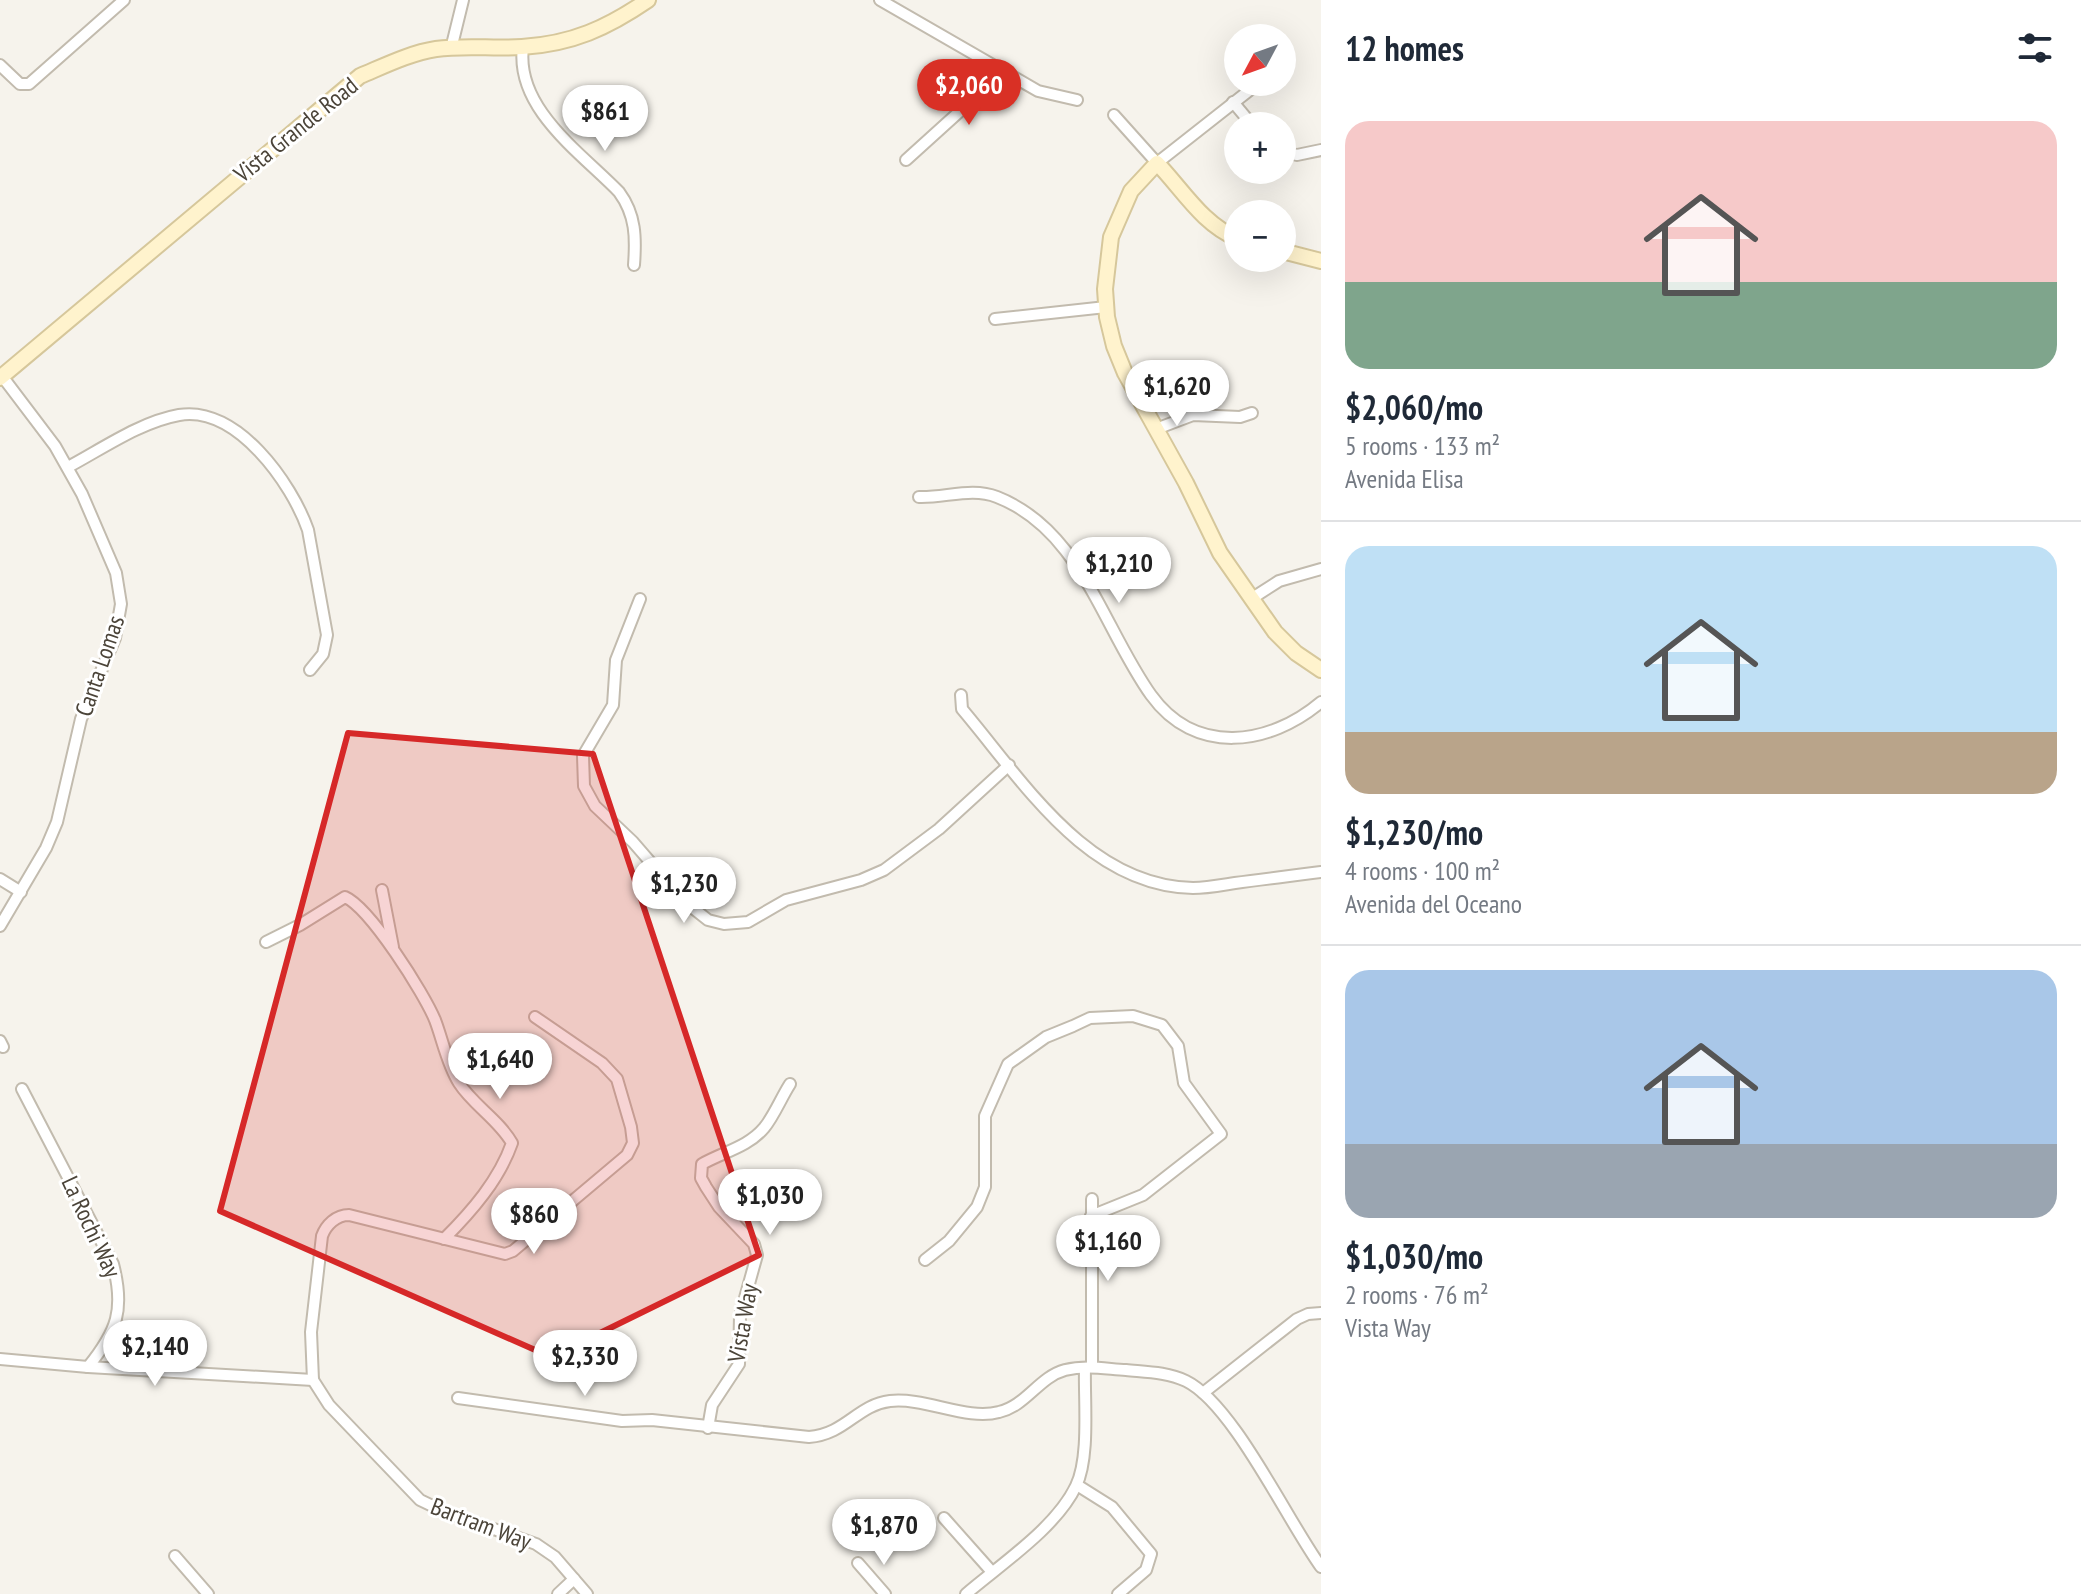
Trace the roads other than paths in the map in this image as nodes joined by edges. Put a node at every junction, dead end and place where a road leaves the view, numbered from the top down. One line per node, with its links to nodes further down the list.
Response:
1 (124, 0): 7 (street)
2 (463, 0): 6 (street)
3 (648, 0): 5 (street, Vista Grande Road)
4 (880, 0): 8 (street)
5 (523, 47): 6 (street, Vista Grande Road); 21 (street)
6 (451, 49): 24 (street, Vista Grande Road)
7 (0, 65)
8 (996, 66): 10 (street); 16 (street)
9 (1241, 96): 11 (street)
10 (1077, 100)
11 (1233, 102): 12 (street); 17 (street)
12 (1241, 112)
13 (1114, 115): 17 (street)
14 (1321, 150): 15 (street)
15 (1296, 153)
16 (906, 160)
17 (1157, 163): 18 (street); 22 (street)
18 (1224, 231)
19 (1296, 255): 20 (street)
20 (1321, 261)
21 (634, 265)
22 (1106, 307): 23 (street); 26 (street)
23 (995, 319)
24 (1, 376): 27 (street, Canta Lomas)
25 (1252, 413): 26 (street)
26 (1156, 429): 31 (street)
27 (68, 467): 32 (street); 40 (street, Canta Lomas)
28 (919, 497): 35 (street)
29 (1321, 569): 31 (street)
30 (640, 599): 36 (street)
31 (1251, 599): 33 (street)
32 (310, 670)
33 (1321, 670)
34 (961, 695): 36 (street)
35 (1321, 702)
36 (1009, 765): 37 (street)
37 (1321, 872)
38 (0, 879): 40 (street)
39 (382, 890): 43 (street)
40 (21, 892): 41 (street, Canta Lomas)
41 (0, 926)
42 (266, 942): 43 (street)
43 (394, 953): 49 (street)
44 (535, 1017): 49 (street)
45 (790, 1084): 58 (street, Vista Way)
46 (22, 1089): 53 (street, La Rochi Way)
47 (1092, 1199): 48 (street)
48 (1091, 1216): 50 (street); 54 (street)
49 (444, 1239): 55 (street)
50 (925, 1260)
51 (1321, 1313): 56 (street)
52 (0, 1359): 53 (street)
53 (88, 1367): 55 (street)
54 (1088, 1367): 56 (street); 58 (street); 59 (street)
55 (313, 1380): 65 (street, Bartram Way)
56 (1203, 1393): 63 (street)
57 (458, 1398): 58 (street)
58 (708, 1428)
59 (1077, 1485): 64 (street); 71 (street)
60 (944, 1518): 64 (street)
61 (175, 1556): 66 (street)
62 (858, 1563): 69 (street)
63 (1321, 1567)
64 (992, 1572): 70 (street)
65 (574, 1579): 67 (street); 68 (street, Bartram Way)
66 (208, 1594)
67 (558, 1594)
68 (587, 1594)
69 (885, 1594)
70 (966, 1594)
71 (1118, 1594)

